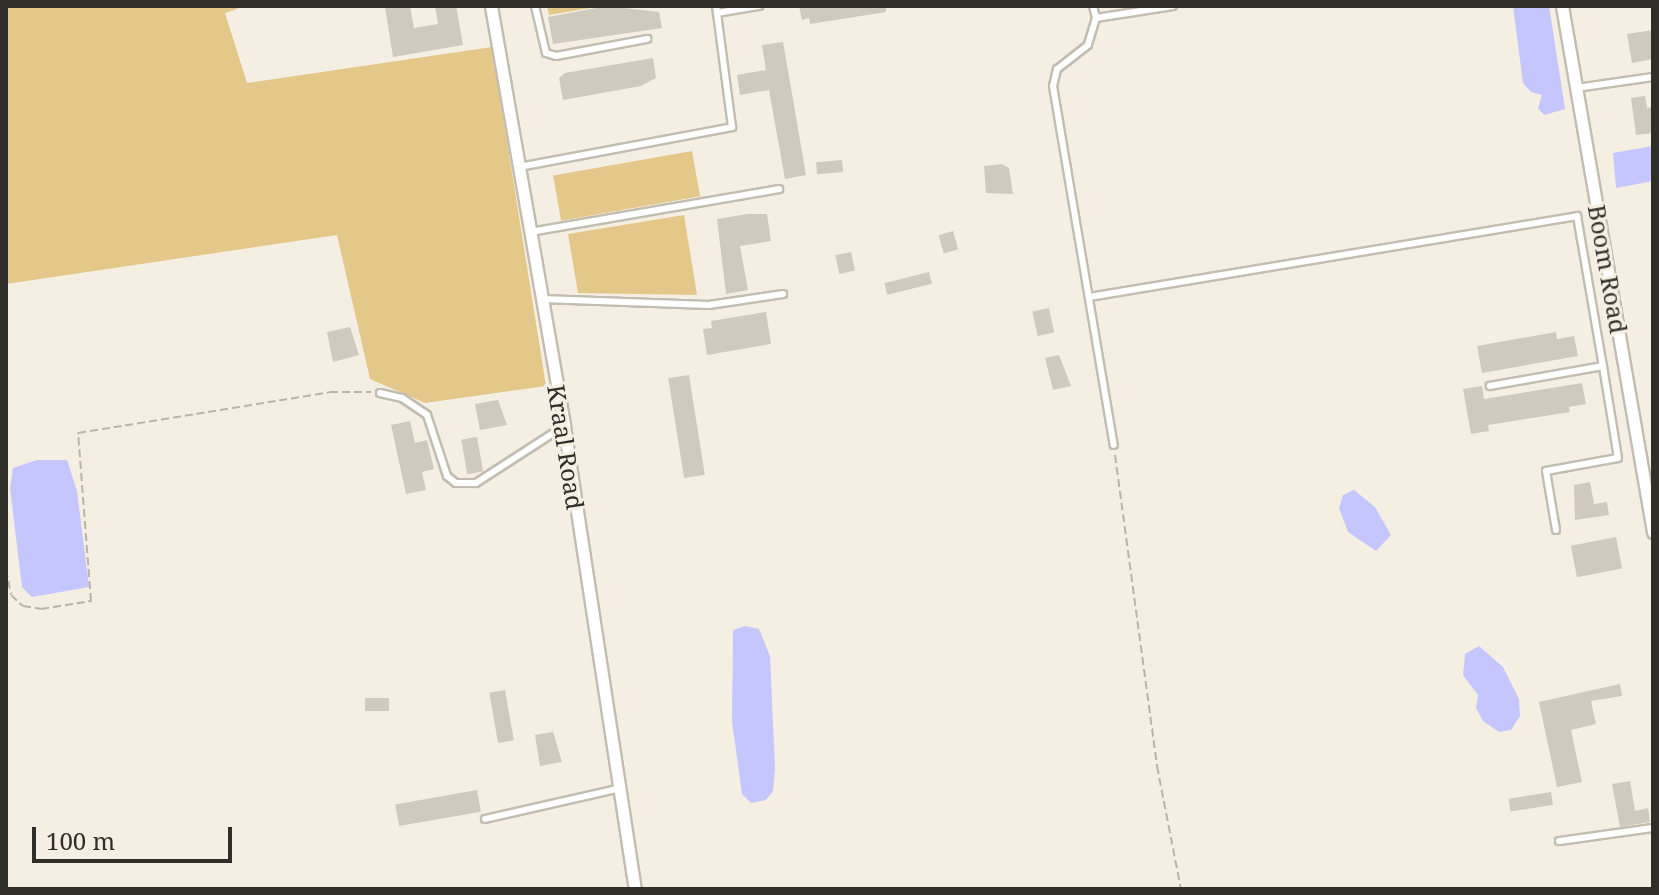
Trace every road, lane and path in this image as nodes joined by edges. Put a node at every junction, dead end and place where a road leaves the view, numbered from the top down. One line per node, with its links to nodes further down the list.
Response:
1 (491, 6): 12 (street, Kraal Road)
2 (535, 6): 9 (lane)
3 (759, 6): 7 (lane)
4 (1093, 6): 8 (lane)
5 (1173, 6): 8 (lane)
6 (1562, 6): 11 (street, Boom Road)
7 (716, 9): 12 (lane)
8 (1096, 18): 18 (lane)
9 (647, 39)
10 (1653, 77): 11 (lane)
11 (1576, 88): 14 (street, Boom Road)
12 (519, 167): 16 (street, Kraal Road)
13 (779, 189): 16 (lane)
14 (1599, 215): 15 (lane); 26 (street, Boom Road)
15 (1577, 216): 18 (lane); 20 (lane)
16 (530, 232): 19 (street, Kraal Road)
17 (783, 294): 19 (lane)
18 (1089, 297): 24 (lane)
19 (542, 299): 23 (street, Kraal Road)
20 (1603, 366): 21 (lane); 25 (lane)
21 (1490, 386)
22 (380, 393): 23 (lane); 27 (path)
23 (564, 426): 28 (street, Kraal Road)
24 (1114, 445): 33 (path)
25 (1556, 530)
26 (1653, 532)
27 (6, 569)
28 (617, 789): 29 (lane); 32 (street, Kraal Road)
29 (485, 819)
30 (1653, 828): 31 (lane)
31 (1559, 841)
32 (635, 889)
33 (1181, 889)

